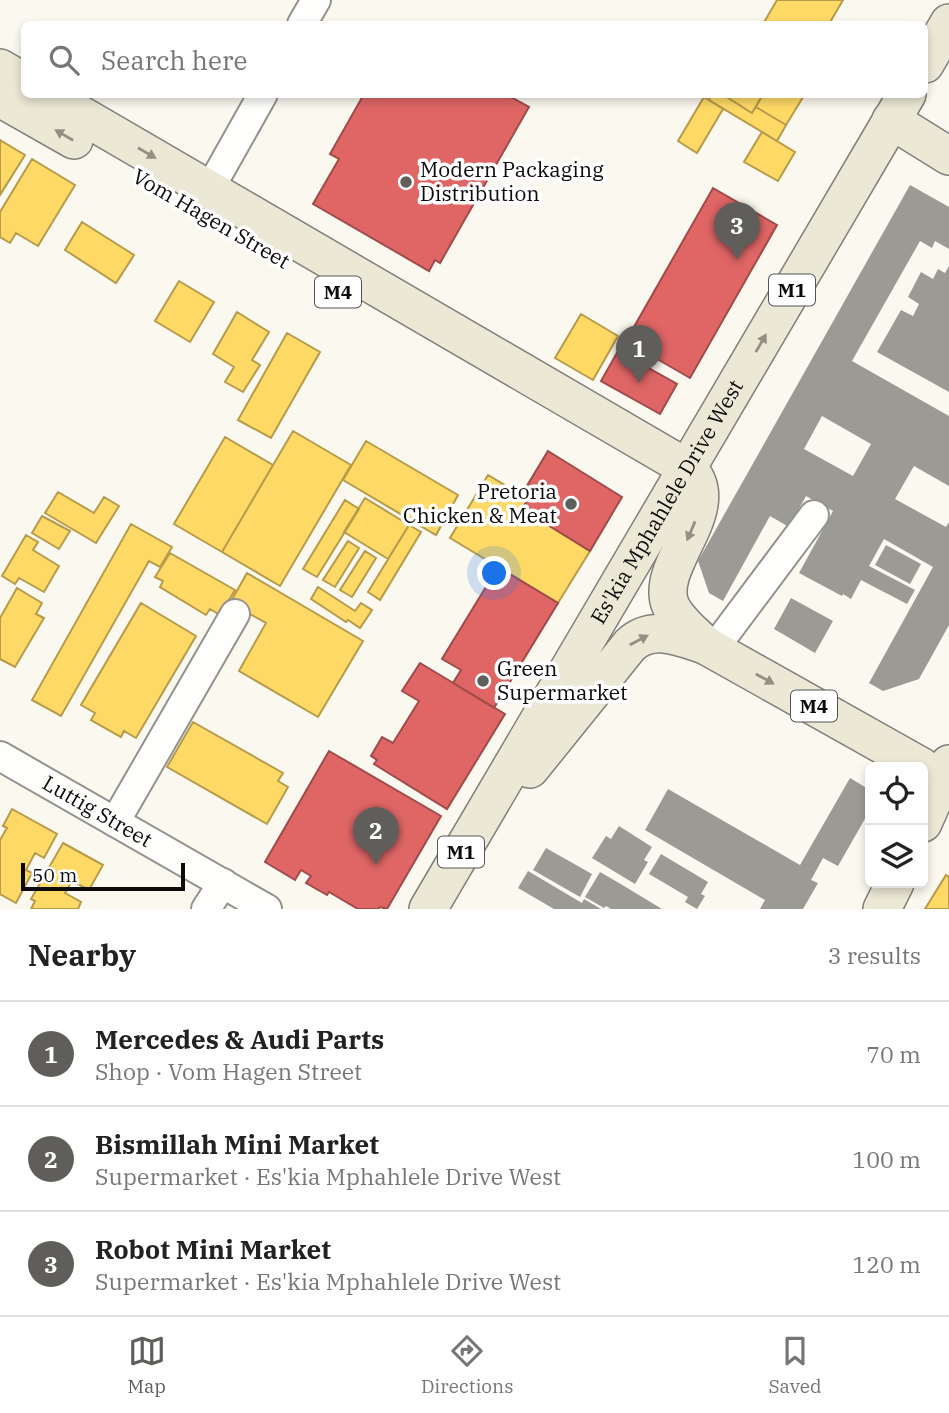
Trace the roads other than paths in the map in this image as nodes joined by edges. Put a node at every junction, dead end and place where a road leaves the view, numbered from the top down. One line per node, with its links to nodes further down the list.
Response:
1 (316, 0): 2 (street)
2 (304, 21)
3 (949, 23): 4 (main road)
4 (928, 59)
5 (0, 68): 6 (main road)
6 (21, 80)
7 (0, 98): 13 (main road, Vom Hagen Street / M4, one-way to 7)
8 (53, 98): 12 (main road, Vom Hagen Street / M4, one-way to 12)
9 (261, 98): 12 (street)
10 (899, 107): 11 (main road); 13 (main road, Es'kia Mphahlele Drive West / M1, one-way to 10)
11 (949, 156)
12 (209, 190): 13 (main road, Vom Hagen Street / M4)
13 (682, 477): 16 (main road, one-way to 16); 19 (main road, Es'kia Mphahlele Drive West / M1)
14 (814, 515): 16 (street)
15 (235, 614): 21 (street)
16 (709, 648): 18 (main road, M4, one-way to 18); 19 (main road, one-way to 16)
17 (0, 756): 21 (street, Luttig Street)
18 (937, 772): 20 (main road)
19 (494, 796): 26 (main road, Es'kia Mphahlele Drive West / M1)
20 (928, 805)
21 (116, 822): 22 (street, Luttig Street)
22 (223, 883): 24 (street); 25 (street, Luttig Street)
23 (892, 888): 27 (main road)
24 (206, 909)
25 (267, 909)
26 (428, 909)
27 (881, 909)

